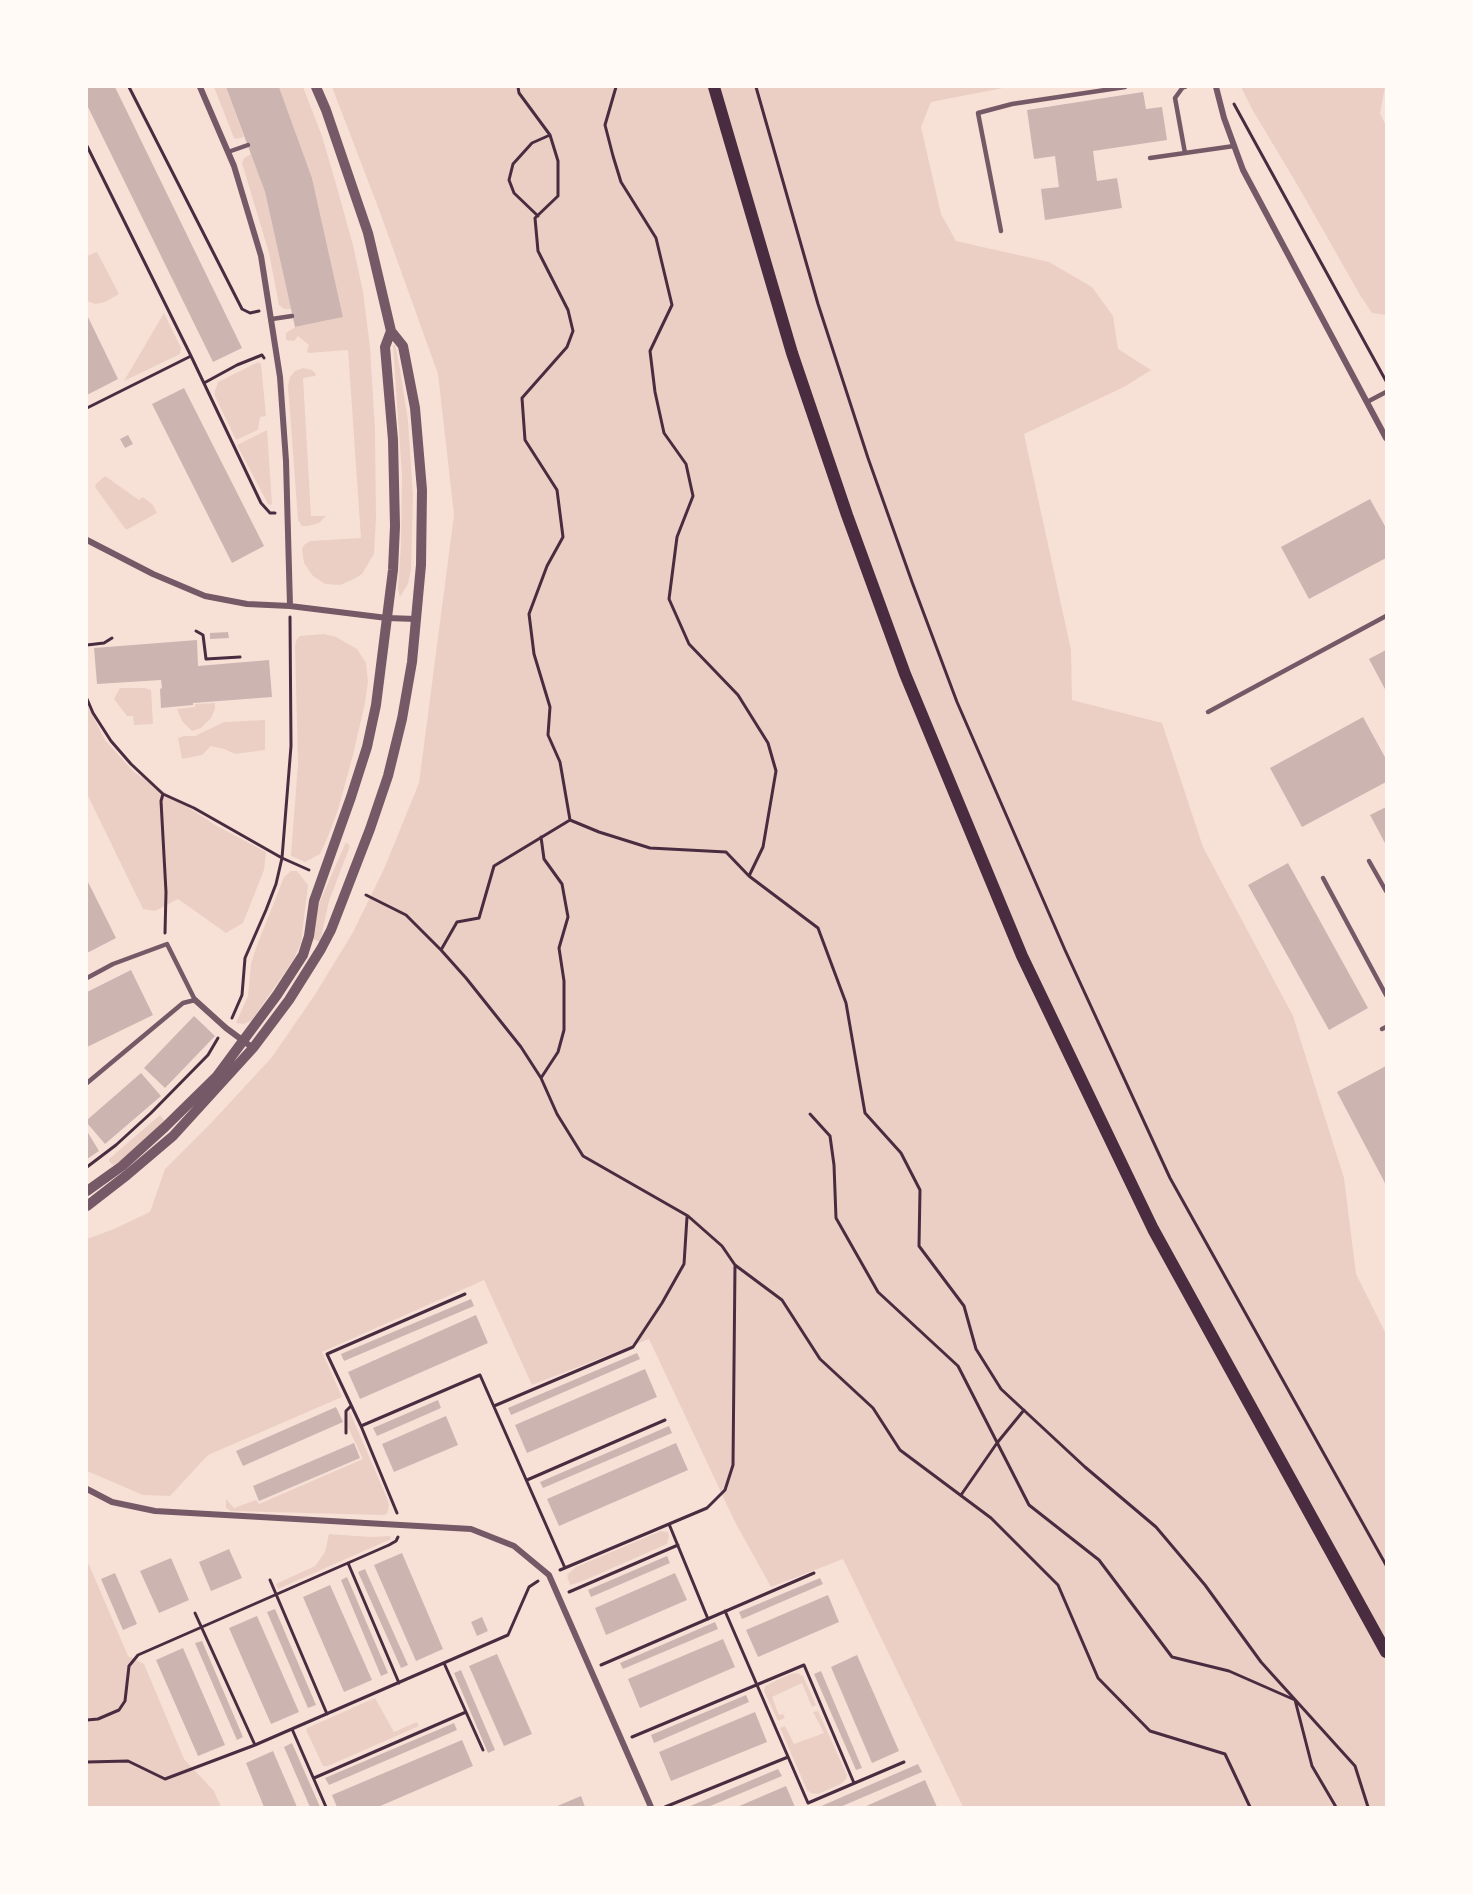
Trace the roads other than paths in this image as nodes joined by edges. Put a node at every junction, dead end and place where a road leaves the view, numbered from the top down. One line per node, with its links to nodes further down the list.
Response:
1 (200, 87): 9 (street)
2 (316, 87): 15 (street)
3 (714, 87): 36 (main road)
4 (1125, 87): 12 (lane)
5 (1183, 87): 10 (lane)
6 (1216, 87): 8 (street)
7 (248, 145): 9 (lane)
8 (1234, 146): 10 (lane); 17 (street)
9 (228, 152): 14 (street)
10 (1185, 153): 11 (lane)
11 (1150, 159)
12 (1001, 231)
13 (292, 316): 14 (lane)
14 (272, 319): 20 (street)
15 (391, 331): 22 (street); 23 (street)
16 (1386, 392): 17 (lane)
17 (1367, 402): 18 (street)
18 (1386, 438)
19 (87, 540): 20 (street)
20 (290, 606): 22 (street)
21 (1386, 616): 24 (lane)
22 (387, 618): 23 (street); 31 (street)
23 (416, 619): 31 (street)
24 (1208, 712)
25 (1369, 861): 27 (lane)
26 (1323, 878): 29 (lane)
27 (1386, 891)
28 (87, 978): 30 (lane)
29 (1386, 995)
30 (195, 1000): 31 (street); 32 (lane)
31 (249, 1044): 33 (street); 34 (street)
32 (87, 1083)
33 (87, 1191)
34 (87, 1206)
35 (87, 1490): 37 (street)
36 (1386, 1652)
37 (651, 1807)

